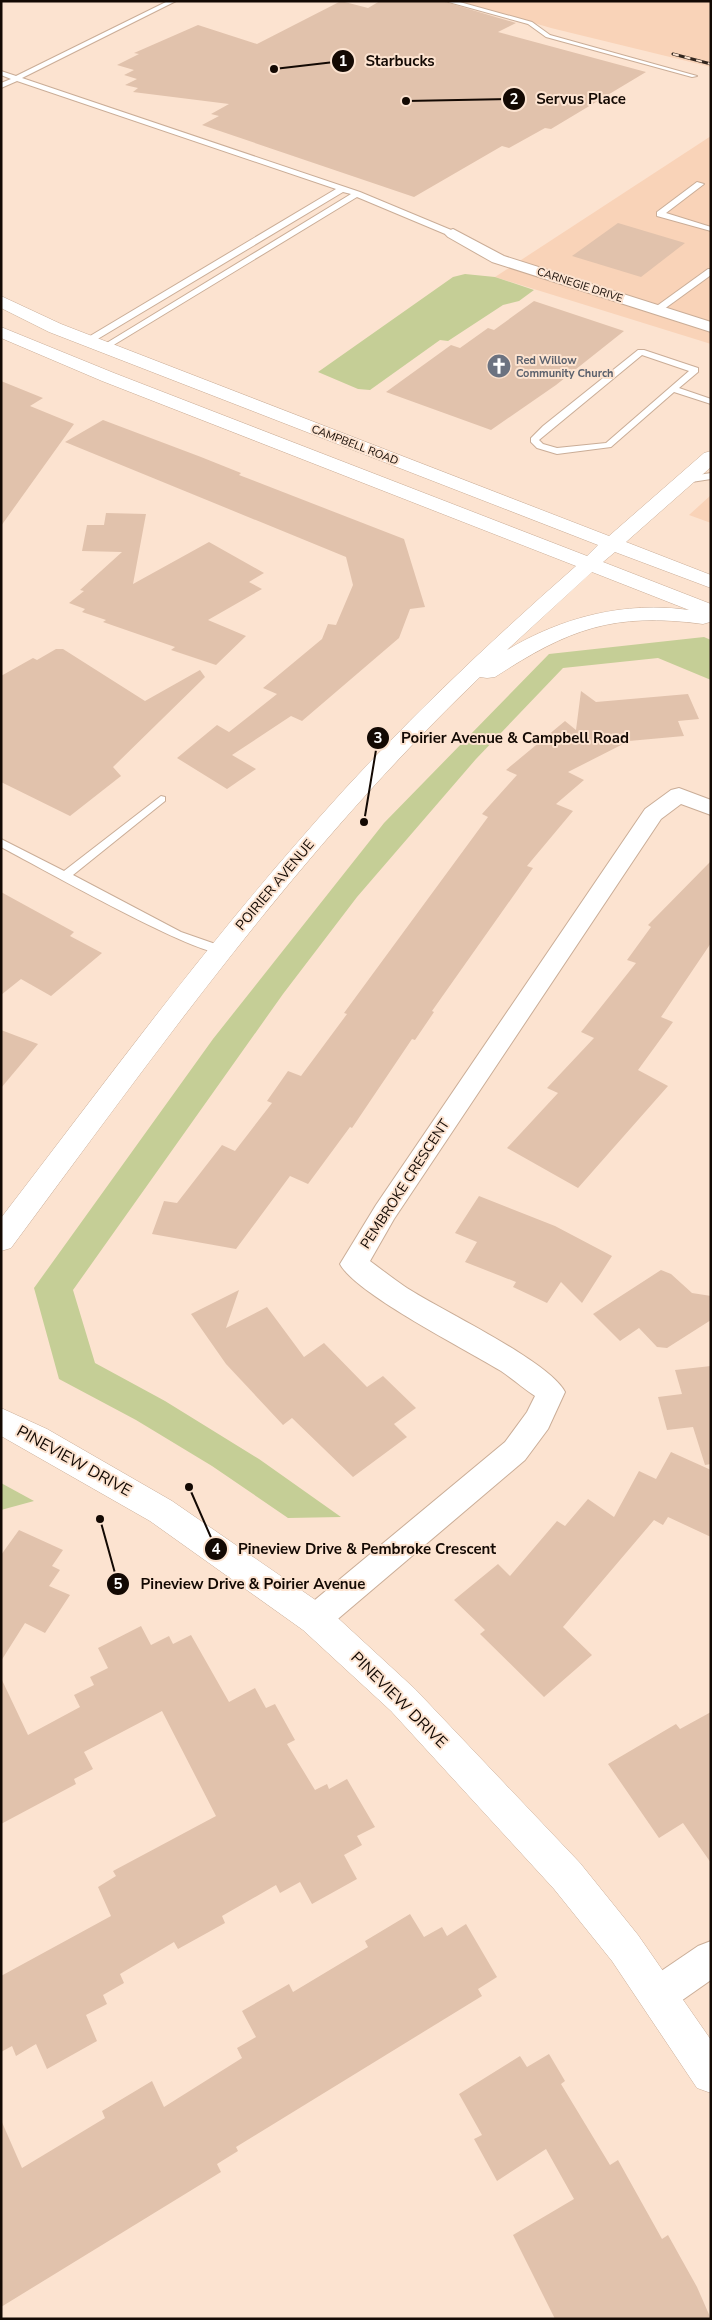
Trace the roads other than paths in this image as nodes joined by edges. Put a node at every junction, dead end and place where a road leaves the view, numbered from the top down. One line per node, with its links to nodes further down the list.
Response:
1 (173, 1): 5 (lane)
2 (448, 1): 4 (lane)
3 (1, 73): 5 (lane)
4 (694, 76)
5 (15, 77): 6 (lane); 7 (lane); 9 (lane)
6 (1, 80)
7 (1, 86)
8 (700, 184): 11 (lane)
9 (342, 188): 10 (lane); 18 (lane)
10 (357, 194): 12 (lane); 18 (lane)
11 (711, 229)
12 (453, 234): 15 (street, CARNEGIE DRIVE)
13 (711, 271): 15 (lane)
14 (1, 301): 18 (street, CAMPBELL ROAD)
15 (657, 310): 16 (street, CARNEGIE DRIVE)
16 (711, 327)
17 (1, 332): 25 (street, CAMPBELL ROAD)
18 (96, 344): 24 (street, CAMPBELL ROAD)
19 (672, 389): 19 (lane); 20 (lane)
20 (711, 402)
21 (711, 457): 23 (street, POIRIER AVENUE)
22 (711, 476): 23 (lane)
23 (685, 480): 24 (street, POIRIER AVENUE)
24 (611, 544): 25 (street, POIRIER AVENUE); 26 (street, CAMPBELL ROAD)
25 (588, 564): 27 (street, CAMPBELL ROAD); 29 (street, POIRIER AVENUE)
26 (711, 582)
27 (711, 611)
28 (711, 620): 29 (street)
29 (448, 694): 34 (street, POIRIER AVENUE)
30 (161, 799): 33 (lane)
31 (711, 808): 37 (street, PEMBROKE CRESCENT)
32 (1, 842): 33 (lane)
33 (64, 877): 34 (lane)
34 (220, 950): 35 (street, POIRIER AVENUE)
35 (1, 1240)
36 (1, 1421): 37 (street, PINEVIEW DRIVE)
37 (315, 1619): 39 (street, PINEVIEW DRIVE)
38 (711, 1959): 39 (street)
39 (658, 1995): 40 (street, PINEVIEW DRIVE)
40 (711, 2074)

